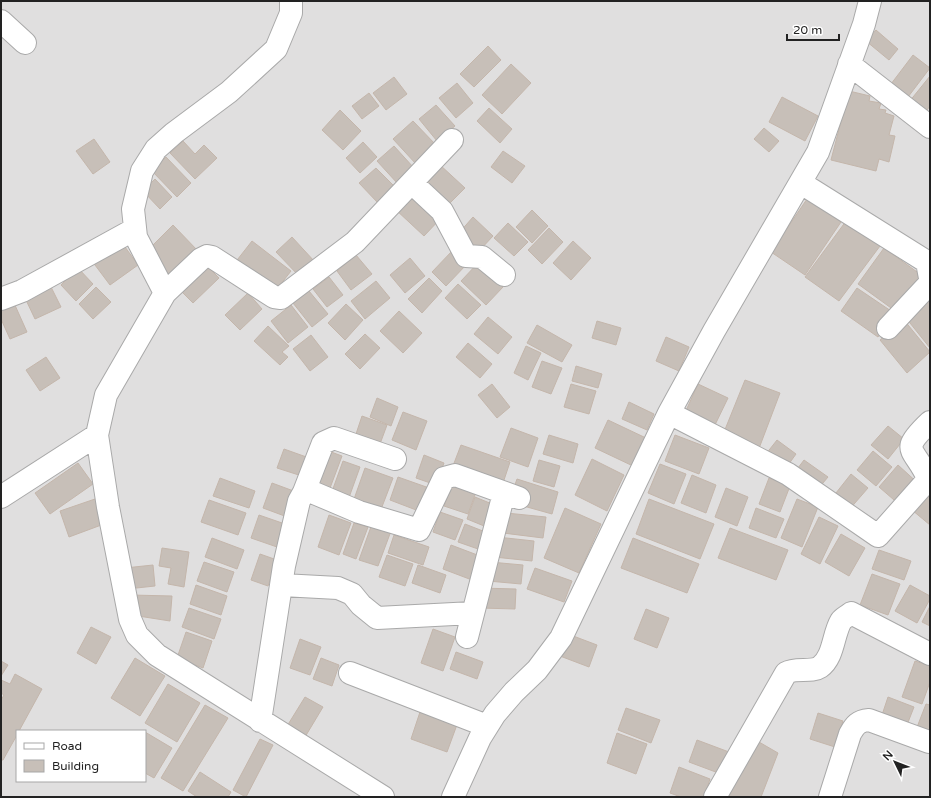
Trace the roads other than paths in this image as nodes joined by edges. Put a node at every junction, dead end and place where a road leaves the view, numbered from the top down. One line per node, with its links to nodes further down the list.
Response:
1 (291, 1): 10 (street)
2 (870, 1): 5 (street)
3 (1, 21): 4 (street)
4 (25, 42)
5 (849, 64): 6 (street); 9 (street)
6 (930, 127)
7 (452, 140): 8 (street)
8 (412, 182): 12 (street); 14 (street)
9 (801, 183): 11 (street); 17 (street)
10 (135, 229): 14 (street); 15 (street)
11 (929, 267)
12 (504, 275)
13 (930, 283): 16 (street)
14 (165, 293): 19 (street)
15 (1, 299)
16 (888, 328)
17 (669, 413): 18 (street); 29 (street)
18 (930, 422)
19 (97, 435): 22 (street); 28 (street)
20 (395, 459): 21 (street)
21 (304, 492): 23 (street); 24 (street)
22 (1, 497)
23 (282, 585): 24 (street); 28 (street)
24 (473, 613): 25 (street)
25 (467, 637)
26 (930, 654): 33 (street)
27 (350, 673): 29 (street)
28 (260, 721): 31 (street)
29 (487, 726): 32 (street)
30 (930, 742): 34 (street)
31 (383, 797)
32 (453, 797)
33 (715, 797)
34 (830, 797)

